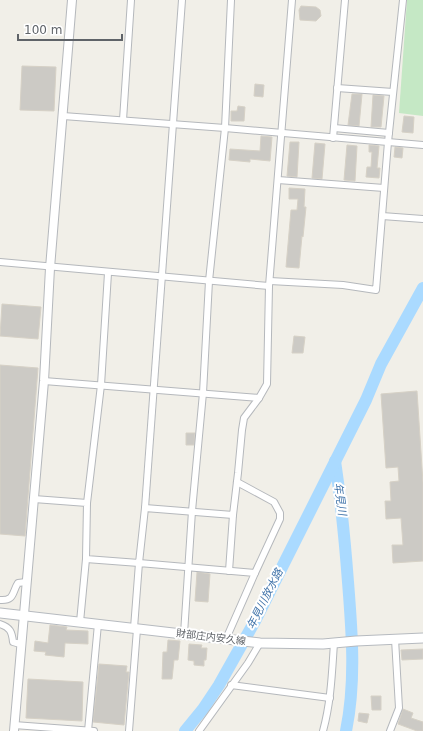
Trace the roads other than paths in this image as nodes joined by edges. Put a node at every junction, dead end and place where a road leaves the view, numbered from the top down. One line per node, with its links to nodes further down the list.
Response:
1 (72, 0): 10 (street)
2 (132, 0): 11 (street)
3 (182, 0): 12 (street)
4 (231, 0): 13 (street)
5 (292, 0): 16 (street)
6 (345, 0): 8 (street)
7 (403, 0): 9 (street)
8 (337, 88): 9 (street); 14 (street)
9 (393, 92): 15 (street)
10 (63, 116): 11 (street); 25 (street)
11 (123, 120): 12 (street)
12 (172, 124): 13 (street); 27 (street)
13 (225, 128): 16 (street); 28 (street)
14 (334, 128): 15 (street); 17 (street)
15 (389, 133): 18 (street)
16 (282, 134): 17 (street); 20 (street)
17 (333, 138): 18 (street)
18 (388, 142): 19 (street); 21 (street)
19 (423, 145)
20 (278, 180): 21 (street); 29 (street)
21 (384, 188): 22 (street)
22 (382, 216): 23 (street); 29 (street)
23 (423, 219)
24 (0, 262): 25 (street)
25 (50, 268): 26 (street); 30 (street)
26 (108, 273): 27 (street); 31 (street)
27 (161, 277): 28 (street); 32 (street)
28 (209, 281): 29 (street); 33 (street)
29 (270, 283): 34 (street)
30 (44, 381): 31 (street); 36 (street)
31 (101, 385): 32 (street); 37 (street)
32 (155, 389): 33 (street); 38 (street)
33 (203, 393): 34 (street); 39 (street)
34 (259, 398): 35 (street)
35 (237, 482): 40 (street); 45 (street)
36 (34, 499): 37 (street); 46 (street)
37 (87, 502): 41 (street)
38 (146, 508): 39 (street); 42 (street)
39 (192, 511): 40 (street); 43 (street)
40 (233, 515): 44 (street)
41 (86, 559): 42 (street); 50 (street)
42 (139, 563): 43 (street); 53 (street)
43 (189, 567): 44 (street); 54 (street)
44 (229, 571): 45 (street)
45 (255, 573): 56 (street)
46 (26, 582): 47 (street); 49 (street)
47 (0, 600)
48 (0, 613): 49 (main road, 財部庄内安久線)
49 (23, 615): 50 (main road, 財部庄内安久線); 60 (street)
50 (80, 622): 52 (main road, 財部庄内安久線)
51 (0, 624): 60 (street)
52 (98, 624): 53 (main road, 財部庄内安久線); 65 (street)
53 (135, 629): 54 (main road, 財部庄内安久線); 67 (street)
54 (184, 634): 56 (main road, 財部庄内安久線)
55 (423, 638): 57 (main road, 財部庄内安久線)
56 (227, 639): 58 (main road, 財部庄内安久線)
57 (395, 639): 59 (main road, 財部庄内安久線); 70 (street)
58 (257, 643): 59 (main road, 財部庄内安久線); 61 (street)
59 (337, 643): 62 (street)
60 (20, 644): 63 (street)
61 (231, 685): 62 (street); 68 (street)
62 (330, 698): 69 (street)
63 (14, 728): 64 (street)
64 (72, 730): 65 (street)
65 (88, 731): 66 (street)
66 (94, 731)
67 (129, 731)
68 (199, 731)
69 (323, 731)
70 (390, 731)

